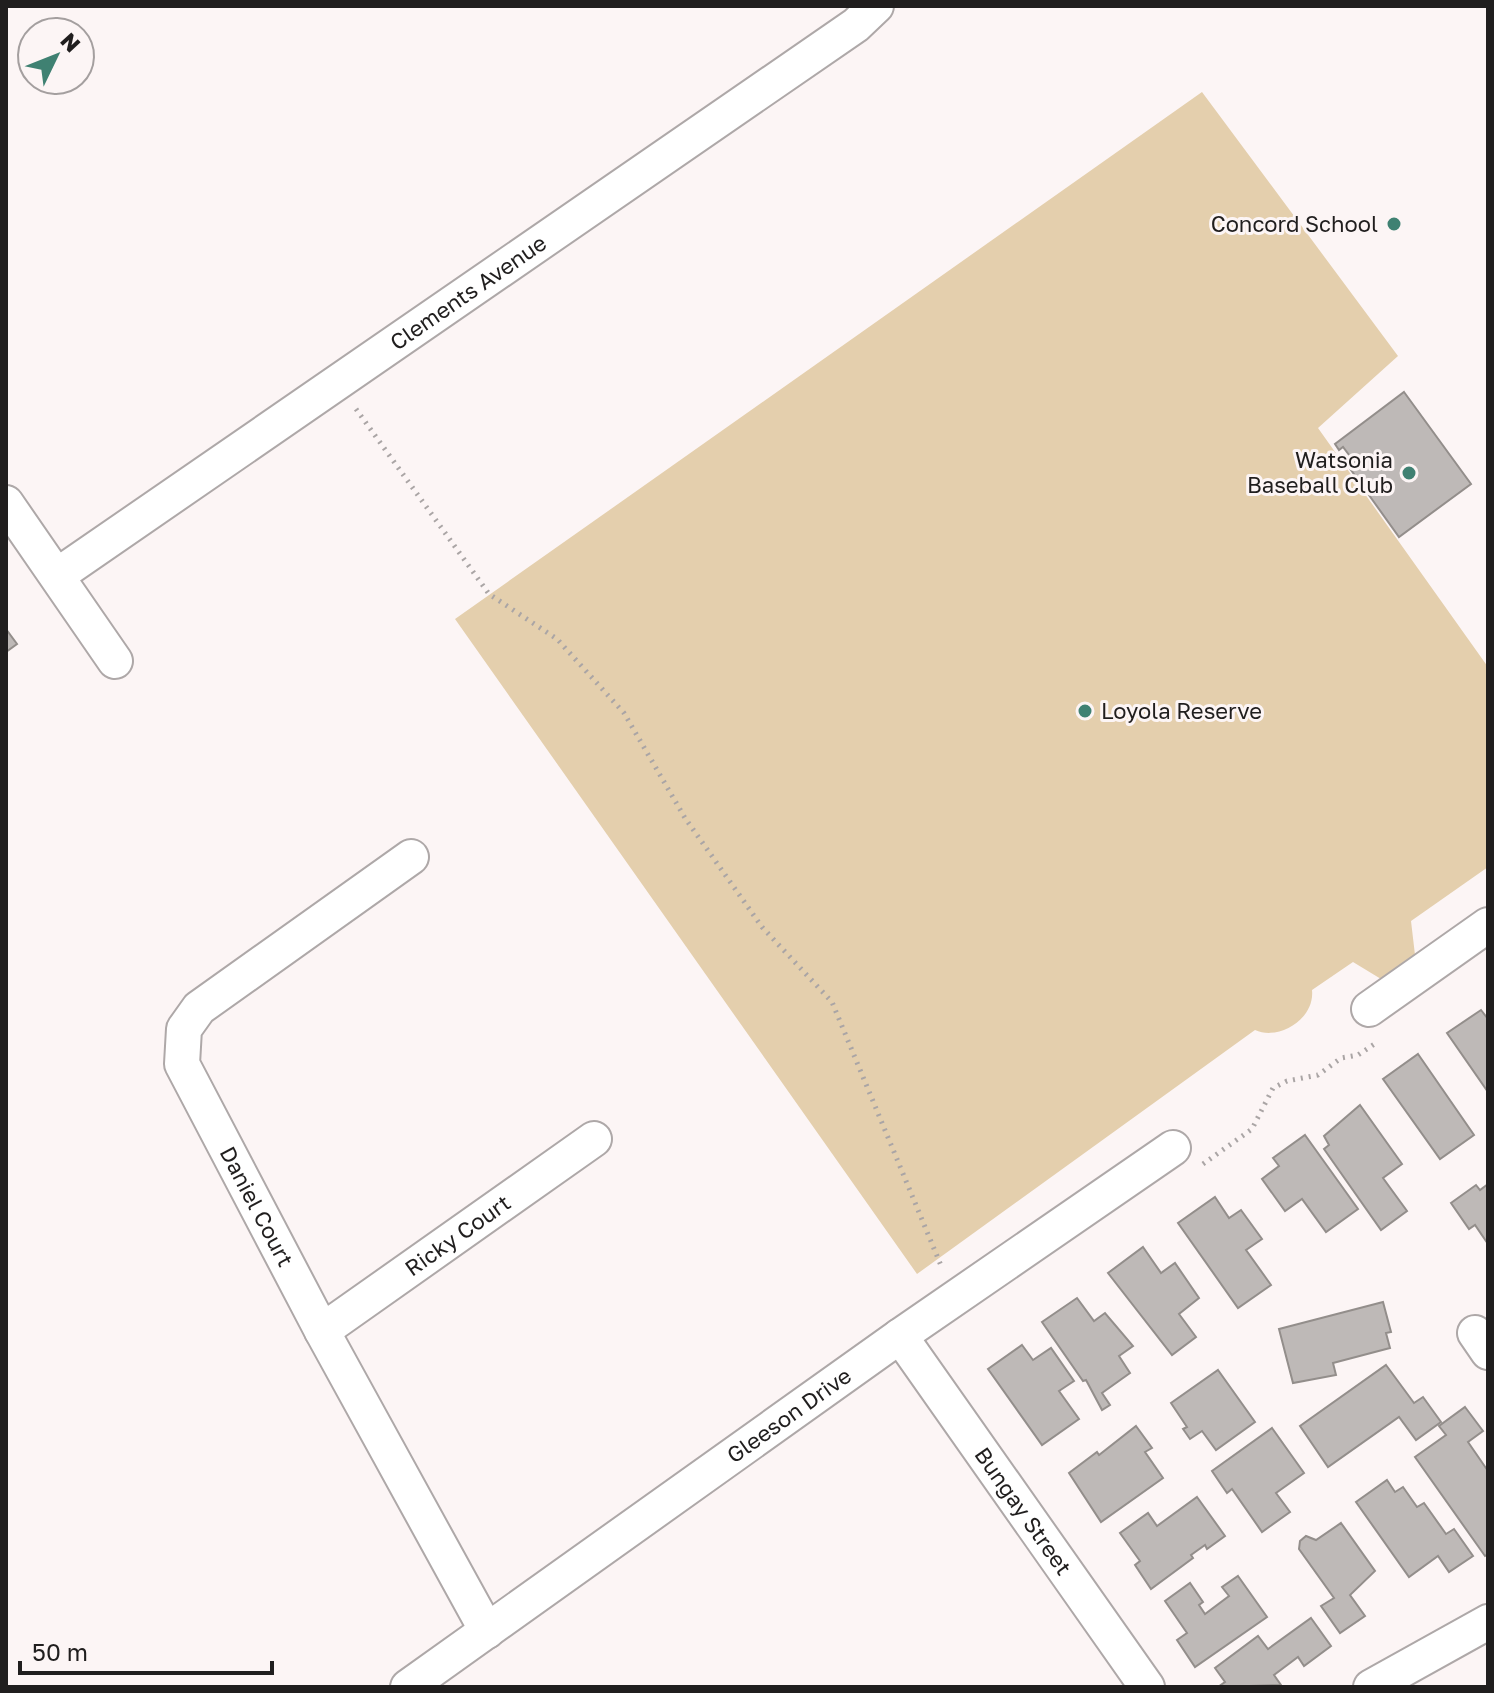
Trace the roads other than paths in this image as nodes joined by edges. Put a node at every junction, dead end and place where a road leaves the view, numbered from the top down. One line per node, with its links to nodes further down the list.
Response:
1 (876, 6): 3 (street, Clements Avenue)
2 (6, 503): 3 (street)
3 (58, 575): 4 (street)
4 (115, 661)
5 (411, 857): 10 (street, Daniel Court)
6 (1488, 925): 7 (street)
7 (1369, 1009)
8 (594, 1139): 10 (street, Ricky Court)
9 (1182, 1160): 11 (street, Gleeson Drive)
10 (322, 1331): 13 (street, Daniel Court)
11 (900, 1336): 13 (street, Gleeson Drive); 15 (street, Bungay Street)
12 (1488, 1622): 16 (street)
13 (487, 1631): 14 (street, Gleeson Drive)
14 (408, 1687)
15 (1147, 1687)
16 (1371, 1687)

